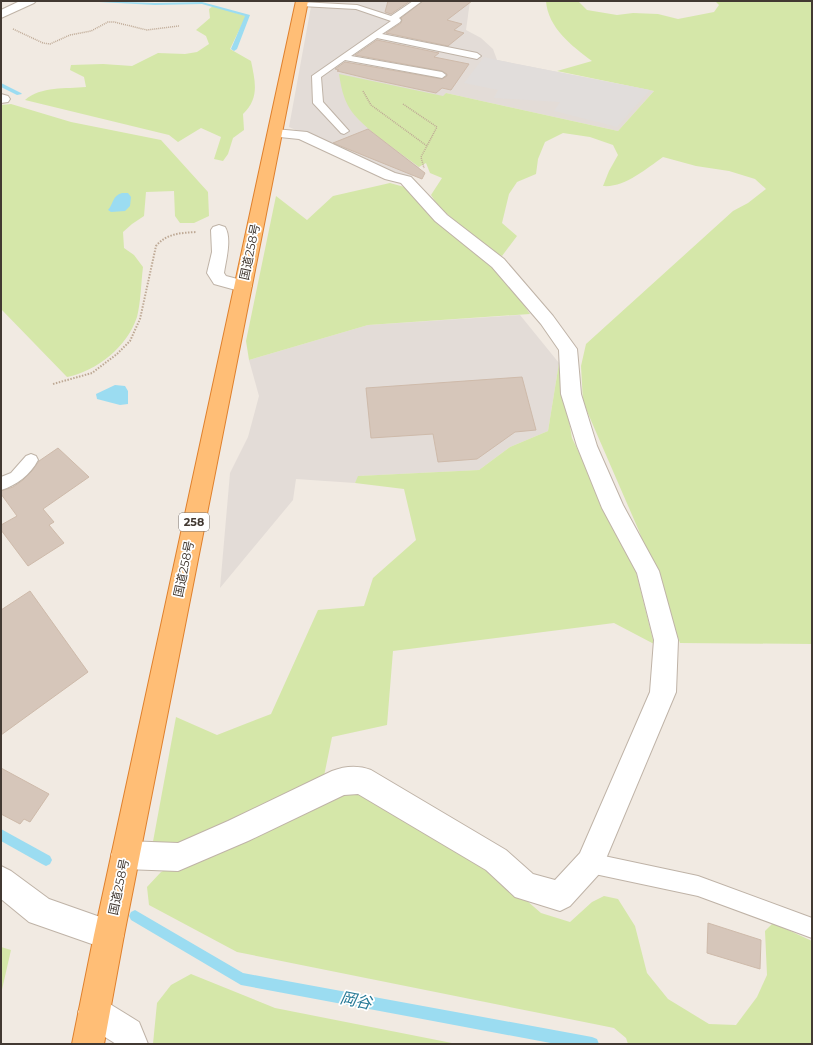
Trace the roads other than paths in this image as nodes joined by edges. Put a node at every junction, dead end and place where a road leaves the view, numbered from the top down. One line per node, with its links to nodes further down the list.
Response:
1 (30, 1): 4 (street)
2 (418, 1): 5 (lane)
3 (302, 2): 5 (lane); 11 (highway, 国道258号 / 258)
4 (1, 14)
5 (393, 18): 6 (lane)
6 (375, 35): 7 (lane); 8 (lane)
7 (477, 56)
8 (344, 57): 9 (lane); 10 (lane)
9 (442, 76)
10 (344, 131)
11 (274, 133): 13 (highway, 国道258号 / 258); 17 (street)
12 (219, 230): 13 (street)
13 (243, 286): 16 (highway, 国道258号 / 258)
14 (31, 460): 15 (lane)
15 (1, 484)
16 (125, 855): 17 (street); 20 (highway, 国道258号 / 258)
17 (590, 863): 19 (lane)
18 (1, 881): 20 (street)
19 (812, 928)
20 (109, 935): 21 (highway, 国道258号 / 258)
21 (94, 1012): 22 (highway, 国道258号 / 258); 23 (street)
22 (88, 1044)
23 (132, 1044)

